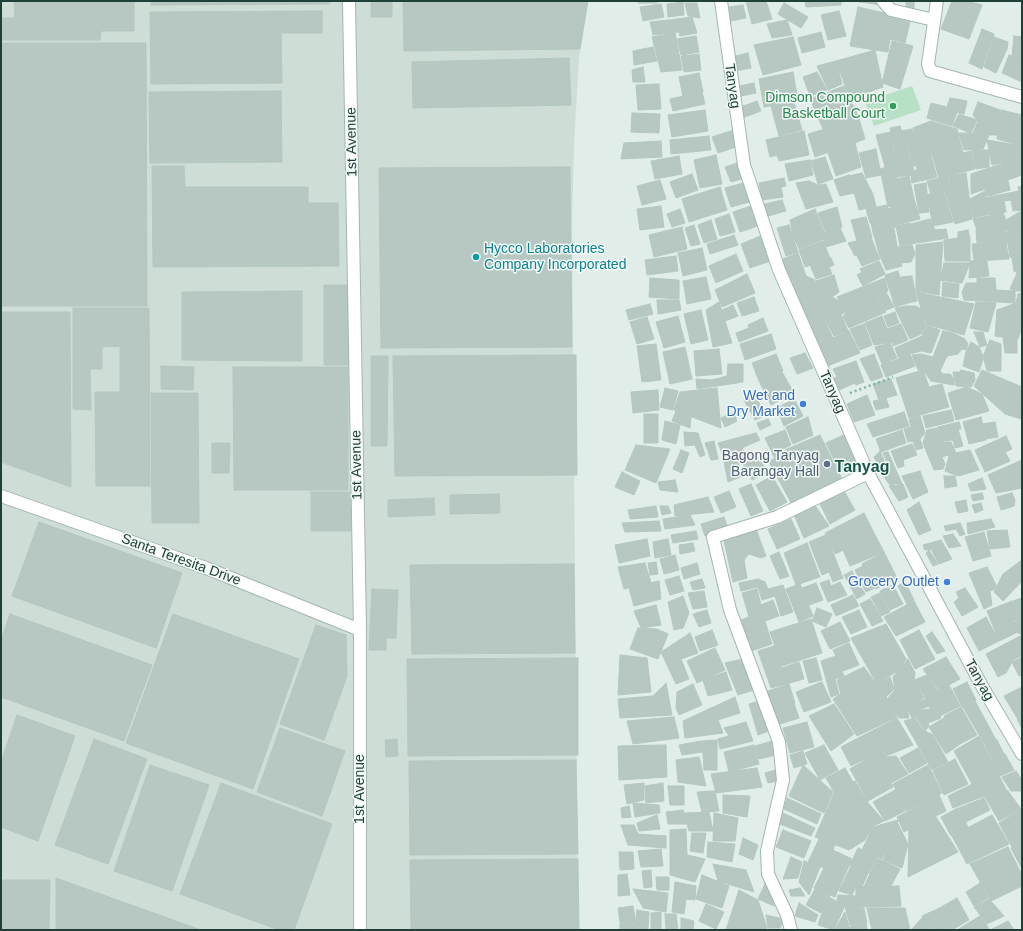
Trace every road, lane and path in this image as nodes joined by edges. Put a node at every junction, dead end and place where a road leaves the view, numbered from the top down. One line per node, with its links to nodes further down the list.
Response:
1 (349, 1): 11 (street, 1st Avenue)
2 (721, 1): 8 (street, Tanyag)
3 (883, 1): 5 (street)
4 (937, 1): 5 (street)
5 (934, 20): 6 (street)
6 (1022, 97)
7 (893, 377): 8 (path)
8 (834, 398): 9 (street, Tanyag)
9 (868, 473): 12 (street, Tanyag); 14 (street)
10 (1, 496): 11 (street, Santa Teresita Drive)
11 (360, 630): 13 (street, 1st Avenue)
12 (1022, 754)
13 (360, 930)
14 (791, 930)

